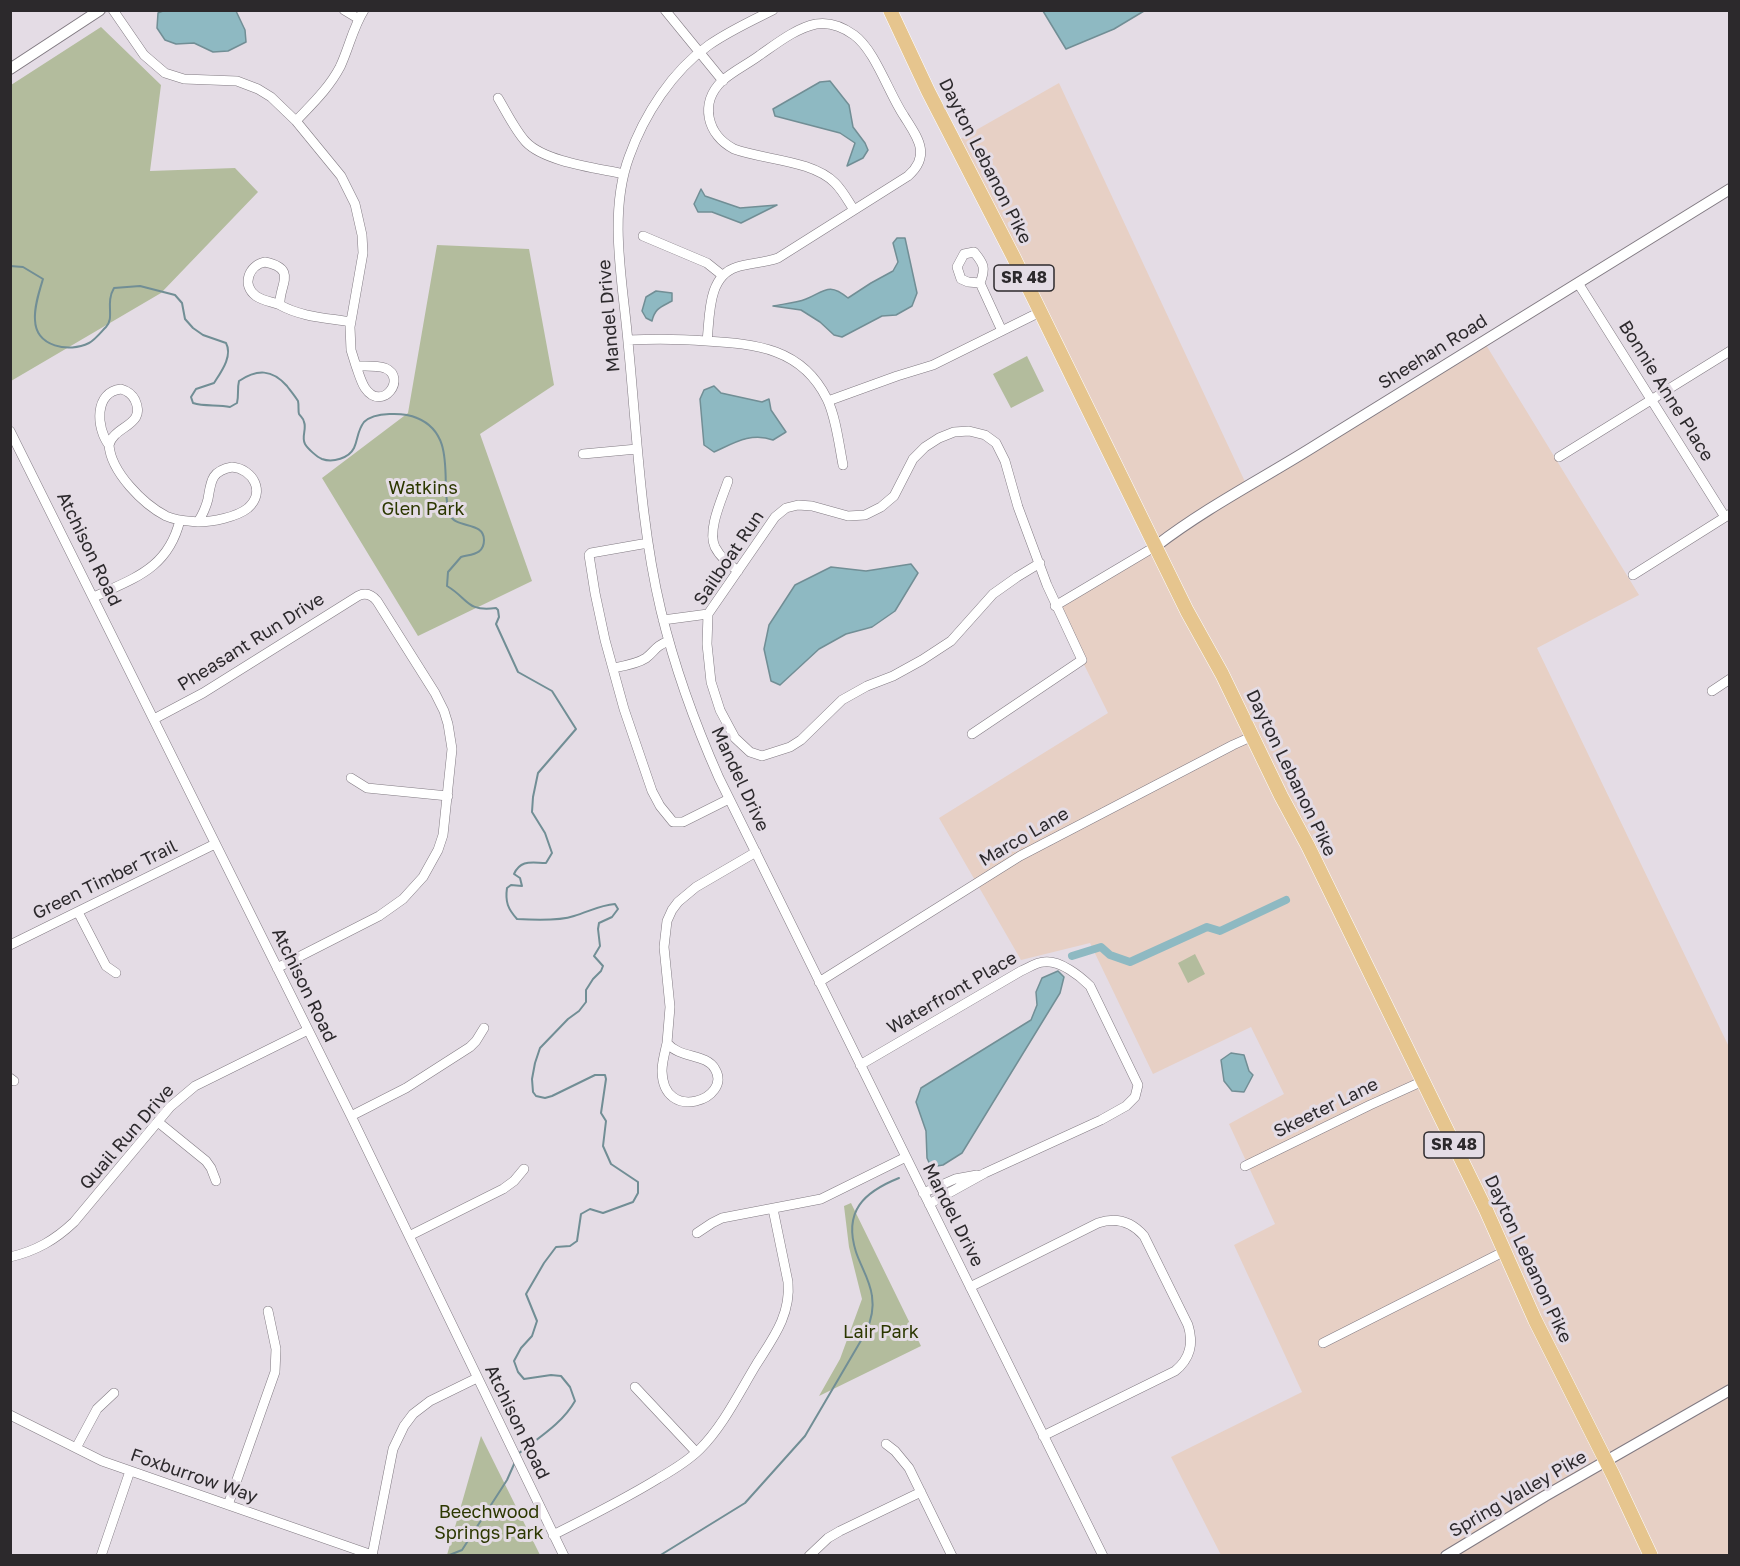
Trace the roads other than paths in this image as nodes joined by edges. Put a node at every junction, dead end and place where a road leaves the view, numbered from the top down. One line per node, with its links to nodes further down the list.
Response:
1 (100, 10): 9 (street)
2 (113, 10): 12 (street)
3 (344, 10): 7 (street)
4 (665, 10): 8 (street)
5 (773, 10): 8 (street, Mandel Drive)
6 (890, 10): 21 (main road, Dayton Lebanon Pike / SR 48)
7 (362, 15): 12 (street)
8 (699, 53): 10 (street); 13 (street, Mandel Drive)
9 (10, 69)
10 (723, 81): 15 (street); 15 (street)
11 (498, 99): 13 (street)
12 (296, 121): 22 (street)
13 (624, 174): 24 (street, Mandel Drive)
14 (1730, 189): 19 (street, Sheehan Road)
15 (854, 210): 17 (street)
16 (643, 237): 17 (street)
17 (722, 275): 25 (street)
18 (980, 283): 23 (street)
19 (1578, 283): 28 (street, Bonnie Anne Place); 41 (street, Sheehan Road)
20 (280, 305): 20 (street); 22 (street)
21 (1040, 312): 23 (street); 41 (main road, Dayton Lebanon Pike / SR 48)
22 (351, 322): 27 (street)
23 (1002, 331): 29 (street)
24 (628, 340): 25 (street); 32 (street, Mandel Drive)
25 (707, 341): 29 (street)
26 (1730, 351): 28 (street)
27 (356, 366)
28 (1652, 399): 34 (street); 37 (street, Bonnie Anne Place)
29 (828, 401): 35 (street)
30 (10, 431): 45 (street, Atchison Road)
31 (109, 445): 31 (street); 38 (street)
32 (637, 449): 33 (street); 40 (street, Mandel Drive)
33 (584, 454)
34 (1559, 458)
35 (843, 465)
36 (728, 481): 43 (street)
37 (1727, 516): 44 (street)
38 (180, 520): 39 (street); 45 (street)
39 (198, 522): 39 (street)
40 (648, 543): 48 (street, Mandel Drive); 50 (street)
41 (1156, 546): 46 (street); 55 (main road, Dayton Lebanon Pike / SR 48)
42 (1040, 563): 43 (street, Sailboat Run); 46 (street, Sailboat Run); 47 (street, Sailboat Run)
43 (738, 571): 47 (street, Sailboat Run)
44 (1634, 575)
45 (94, 597): 53 (street, Atchison Road)
46 (1055, 606): 54 (street, Sailboat Run)
47 (708, 614): 48 (street)
48 (663, 620): 49 (street, Mandel Drive)
49 (669, 641): 50 (street); 58 (street, Mandel Drive)
50 (613, 668): 58 (street)
51 (1730, 679): 52 (street)
52 (1712, 690)
53 (154, 719): 57 (street, Pheasant Run Drive); 59 (street, Atchison Road)
54 (972, 734)
55 (1253, 736): 65 (street, Marco Lane); 70 (main road, Dayton Lebanon Pike / SR 48)
56 (351, 778): 57 (street)
57 (448, 796): 63 (street)
58 (729, 799): 60 (street, Mandel Drive)
59 (215, 844): 61 (street, Green Timber Trail); 63 (street, Atchison Road)
60 (756, 852): 65 (street, Mandel Drive); 68 (street)
61 (78, 912): 62 (street, Green Timber Trail); 64 (street)
62 (10, 945)
63 (277, 968): 67 (street, Atchison Road)
64 (116, 973)
65 (819, 982): 69 (street, Mandel Drive)
66 (484, 1028): 71 (street)
67 (308, 1030): 71 (street, Atchison Road); 72 (street, Quail Run Drive)
68 (667, 1043): 68 (street)
69 (860, 1065): 73 (street, Mandel Drive); 76 (street, Waterfront Place)
70 (1423, 1081): 74 (street, Skeeter Lane); 83 (main road, Dayton Lebanon Pike / SR 48)
71 (351, 1116): 82 (street, Atchison Road)
72 (158, 1122): 77 (street); 84 (street, Quail Run Drive)
73 (906, 1157): 78 (street, Mandel Drive); 80 (street)
74 (1245, 1166)
75 (524, 1169): 82 (street)
76 (985, 1173): 78 (street, Waterfront Place); 79 (street, Waterfront Place)
77 (216, 1181)
78 (923, 1193): 79 (street, Mandel Drive)
79 (928, 1203): 85 (street, Mandel Drive)
80 (773, 1209): 81 (street); 96 (street)
81 (697, 1233)
82 (409, 1236): 88 (street, Atchison Road)
83 (1505, 1251): 87 (street); 97 (main road, Dayton Lebanon Pike / SR 48)
84 (10, 1257)
85 (970, 1287): 93 (street, Mandel Drive); 93 (street)
86 (268, 1311): 100 (street)
87 (1323, 1343)
88 (477, 1378): 101 (street, Atchison Road); 102 (street)
89 (635, 1387): 96 (street)
90 (1730, 1390): 97 (street, Spring Valley Pike)
91 (114, 1393): 95 (street)
92 (10, 1415): 95 (street, Foxburrow Way)
93 (1043, 1436): 107 (street, Mandel Drive)
94 (886, 1444): 99 (street)
95 (76, 1448): 98 (street, Foxburrow Way)
96 (696, 1452): 101 (street)
97 (1606, 1461): 108 (street, Spring Valley Pike); 109 (main road, Dayton Lebanon Pike / SR 48)
98 (130, 1471): 100 (street, Foxburrow Way); 103 (street)
99 (921, 1492): 105 (street); 106 (street)
100 (228, 1505): 102 (street, Foxburrow Way)
101 (554, 1535): 104 (street, Atchison Road)
102 (372, 1555)
103 (101, 1556)
104 (564, 1556)
105 (809, 1556)
106 (952, 1556)
107 (1102, 1556)
108 (1446, 1556)
109 (1652, 1556)

